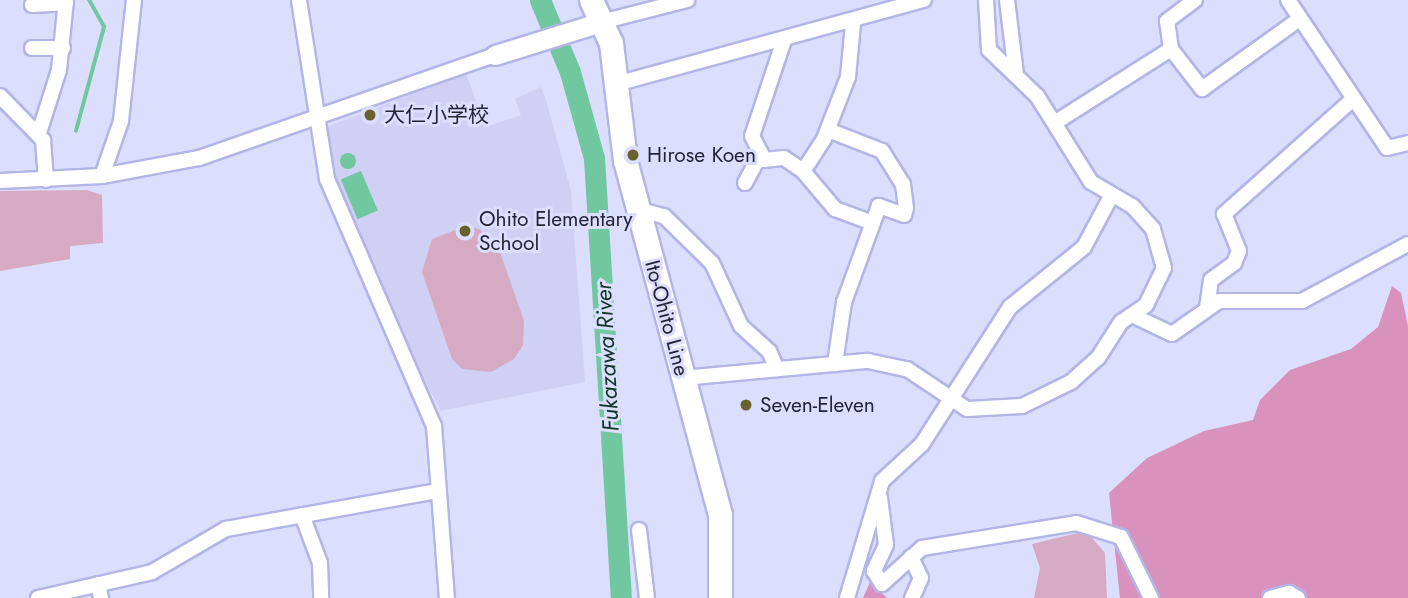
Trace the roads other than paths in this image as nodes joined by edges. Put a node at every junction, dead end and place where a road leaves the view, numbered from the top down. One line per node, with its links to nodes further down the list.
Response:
1 (134, 0): 31 (street)
2 (299, 0): 24 (street)
3 (591, 0): 13 (main road, Ito-Ohito Line)
4 (687, 0): 13 (street)
5 (924, 0): 14 (street)
6 (986, 0): 20 (street)
7 (1007, 0): 20 (street)
8 (1195, 0): 18 (street)
9 (1288, 0): 12 (street)
10 (66, 1): 11 (street); 17 (street)
11 (32, 5)
12 (1298, 20): 18 (street); 23 (street)
13 (601, 22): 19 (street); 21 (main road, Ito-Ohito Line)
14 (853, 24): 15 (street); 26 (street)
15 (785, 40): 21 (street); 29 (street)
16 (32, 48): 17 (street)
17 (63, 48): 27 (street)
18 (1171, 50): 25 (street)
19 (495, 55): 24 (street)
20 (1016, 74): 25 (street)
21 (620, 83): 36 (main road, Ito-Ohito Line)
22 (0, 96): 27 (street)
23 (1353, 99): 28 (street); 39 (street)
24 (313, 119): 31 (street); 46 (street)
25 (1056, 122): 35 (street)
26 (828, 130): 30 (street); 37 (street)
27 (39, 134): 32 (street)
28 (1408, 144)
29 (761, 153): 30 (street); 34 (street)
30 (803, 171): 37 (street)
31 (102, 176): 32 (street)
32 (46, 180): 33 (street)
33 (0, 181)
34 (745, 183)
35 (1110, 198): 40 (street); 44 (street)
36 (637, 209): 42 (street); 43 (main road, Ito-Ohito Line)
37 (873, 223): 41 (street)
38 (1408, 243): 39 (street)
39 (1206, 308): 40 (street)
40 (1132, 315): 44 (street)
41 (835, 364): 42 (street); 44 (street)
42 (777, 369): 43 (street)
43 (683, 378): 55 (main road, Ito-Ohito Line)
44 (952, 401): 45 (street)
45 (882, 481): 49 (street); 56 (street)
46 (437, 491): 47 (street); 53 (street)
47 (302, 515): 50 (street); 52 (street)
48 (639, 530): 54 (street)
49 (911, 557): 57 (street); 58 (street)
50 (100, 591): 51 (street)
51 (38, 598)
52 (321, 598)
53 (447, 598)
54 (647, 598)
55 (720, 598)
56 (847, 598)
57 (912, 598)
58 (1151, 598)
59 (1270, 598): 60 (street)
60 (1298, 598)

